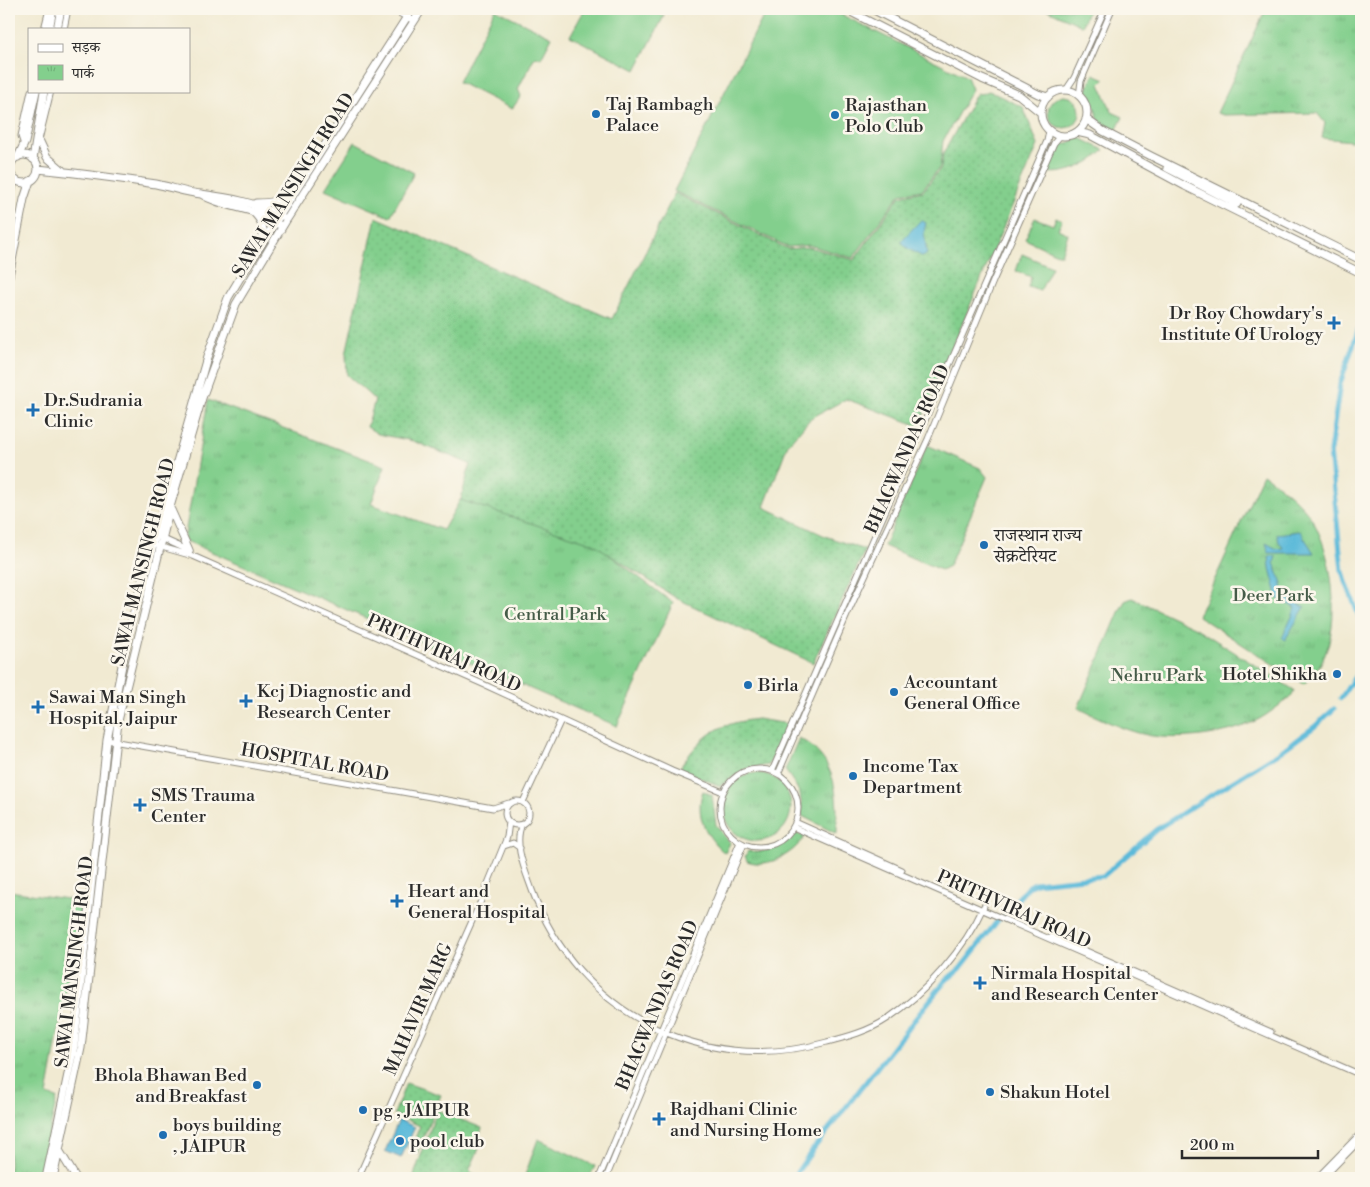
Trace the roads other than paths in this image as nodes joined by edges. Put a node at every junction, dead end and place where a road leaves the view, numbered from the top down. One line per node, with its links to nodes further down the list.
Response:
1 (49, 9): 14 (street)
2 (53, 9): 15 (main road)
3 (61, 9): 16 (main road)
4 (68, 9): 17 (street)
5 (391, 9): 12 (street)
6 (412, 9): 12 (main road)
7 (422, 9): 13 (main road, SAWAI MANSINGH ROAD)
8 (845, 9): 25 (main road)
9 (872, 9): 23 (main road)
10 (1105, 9): 18 (street)
11 (1112, 9): 24 (street)
12 (406, 16): 13 (street); 40 (main road)
13 (414, 21): 44 (main road, SAWAI MANSINGH ROAD)
14 (44, 28)
15 (49, 28)
16 (57, 28)
17 (64, 28)
18 (1066, 90): 23 (main road); 24 (main road)
19 (31, 92): 31 (street)
20 (36, 92): 31 (main road)
21 (44, 92): 30 (main road)
22 (51, 92): 30 (street)
23 (1048, 96): 25 (main road)
24 (1079, 96): 26 (main road)
25 (1040, 112): 27 (main road)
26 (1086, 119): 28 (main road); 33 (main road)
27 (1049, 131): 29 (main road); 60 (street, BHAGWANDAS ROAD)
28 (1077, 132): 29 (main road); 50 (main road)
29 (1060, 136): 60 (street, BHAGWANDAS ROAD)
30 (37, 144): 34 (main road); 37 (main road)
31 (24, 145): 32 (main road)
32 (18, 156): 34 (main road); 35 (main road)
33 (1151, 156): 48 (main road); 49 (main road)
34 (33, 159): 36 (main road)
35 (9, 167): 38 (main road)
36 (38, 169): 37 (main road); 39 (main road)
37 (64, 172): 41 (main road)
38 (13, 178): 39 (main road); 42 (main road)
39 (30, 181): 51 (main road)
40 (298, 184): 41 (main road); 43 (main road)
41 (249, 205): 43 (main road); 45 (main road); 47 (main road)
42 (9, 214)
43 (279, 214): 44 (main road); 45 (main road)
44 (287, 219): 46 (main road, SAWAI MANSINGH ROAD)
45 (275, 221): 46 (main road); 47 (main road)
46 (282, 227): 52 (main road, SAWAI MANSINGH ROAD)
47 (260, 246): 53 (main road)
48 (1361, 260)
49 (1361, 264)
50 (1361, 273)
51 (9, 276)
52 (170, 507): 54 (main road, SAWAI MANSINGH ROAD); 57 (main road)
53 (155, 536): 54 (street); 55 (main road)
54 (163, 539): 56 (main road, SAWAI MANSINGH ROAD); 57 (street)
55 (153, 544): 56 (street, PRITHVIRAJ ROAD); 59 (main road)
56 (162, 547): 57 (street, PRITHVIRAJ ROAD); 59 (main road, SAWAI MANSINGH ROAD)
57 (191, 553): 58 (street, PRITHVIRAJ ROAD)
58 (561, 720): 61 (street, PRITHVIRAJ ROAD); 62 (street)
59 (111, 741): 64 (street, HOSPITAL ROAD); 77 (main road, SAWAI MANSINGH ROAD); 78 (main road)
60 (775, 772): 61 (street); 68 (street)
61 (723, 792): 69 (street)
62 (523, 802): 63 (street); 67 (street)
63 (510, 803): 64 (street, HOSPITAL ROAD); 65 (street)
64 (493, 808): 65 (street)
65 (505, 814): 66 (street)
66 (509, 822): 67 (street); 70 (street, MAHAVIR MARG)
67 (522, 824): 71 (street)
68 (794, 825): 69 (street); 72 (street, PRITHVIRAJ ROAD)
69 (742, 843): 73 (street, BHAGWANDAS ROAD)
70 (504, 846): 71 (street); 81 (street, MAHAVIR MARG)
71 (520, 849): 73 (street)
72 (984, 907): 73 (street); 74 (street, PRITHVIRAJ ROAD)
73 (664, 1033): 82 (street, BHAGWANDAS ROAD); 83 (street, BHAGWANDAS ROAD)
74 (1361, 1073)
75 (1361, 1133): 84 (street)
76 (1361, 1140): 85 (street)
77 (59, 1150): 79 (main road, SAWAI MANSINGH ROAD); 80 (main road)
78 (46, 1178)
79 (53, 1178)
80 (76, 1178)
81 (358, 1178)
82 (599, 1178)
83 (606, 1178)
84 (1316, 1178)
85 (1323, 1178)

